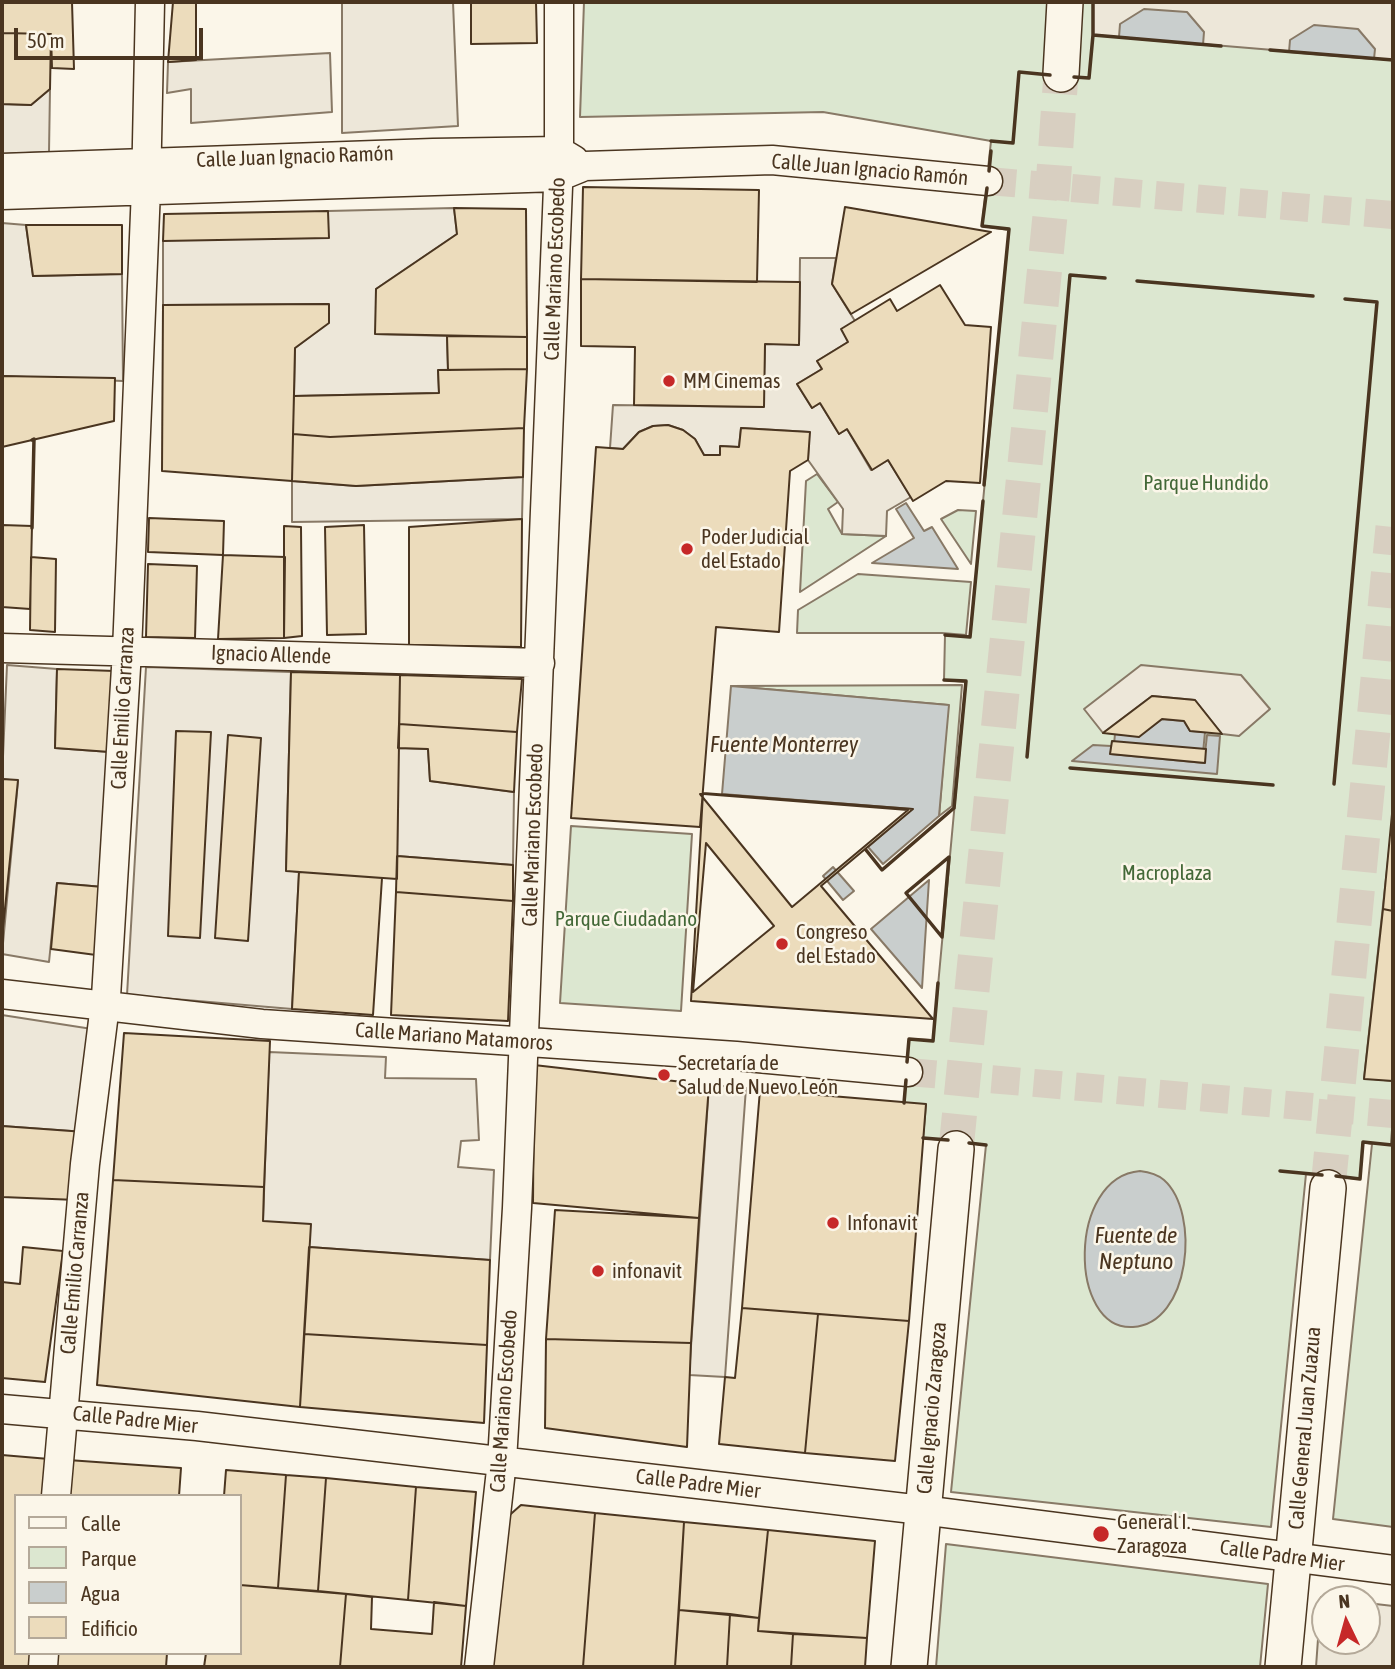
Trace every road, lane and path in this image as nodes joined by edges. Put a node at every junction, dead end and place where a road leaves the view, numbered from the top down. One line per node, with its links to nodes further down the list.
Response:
1 (149, 2): 7 (street, Calle Emilio Carranza)
2 (559, 2): 5 (street, Calle Mariano Escobedo)
3 (1065, 2): 4 (main road)
4 (1062, 74)
5 (559, 164): 7 (street, Calle Juan Ignacio Ramón); 8 (street, Calle Juan Ignacio Ramón); 12 (street, Calle Mariano Escobedo)
6 (2, 168): 7 (street, Calle Juan Ignacio Ramón)
7 (146, 176): 9 (street, Calle Juan Ignacio Ramón); 11 (street, Calle Emilio Carranza)
8 (988, 181)
9 (2, 195)
10 (2, 648): 11 (street, Ignacio Allende)
11 (127, 651): 12 (street, Ignacio Allende); 14 (street, Calle Emilio Carranza)
12 (540, 663): 15 (street, Calle Mariano Escobedo)
13 (2, 993): 14 (street, Calle Mariano Matamoros)
14 (104, 1007): 15 (street, Calle Mariano Matamoros); 20 (street, Calle Emilio Carranza)
15 (524, 1043): 16 (street, Calle Mariano Matamoros); 21 (street, Calle Mariano Escobedo)
16 (908, 1072)
17 (956, 1149): 23 (main road, Calle Ignacio Zaragoza)
18 (1328, 1188): 24 (main road, Calle General Juan Zuazua)
19 (2, 1409): 20 (street, Calle Padre Mier)
20 (62, 1413): 21 (street, Calle Padre Mier); 22 (street, Calle Emilio Carranza)
21 (502, 1461): 23 (street, Calle Padre Mier); 26 (street, Calle Mariano Escobedo)
22 (56, 1494)
23 (922, 1510): 24 (street, Calle Padre Mier); 27 (main road, Calle Ignacio Zaragoza)
24 (1293, 1557): 25 (street, Calle Padre Mier); 28 (main road, Calle General Juan Zuazua)
25 (1393, 1570)
26 (479, 1667)
27 (909, 1667)
28 (1283, 1667)

